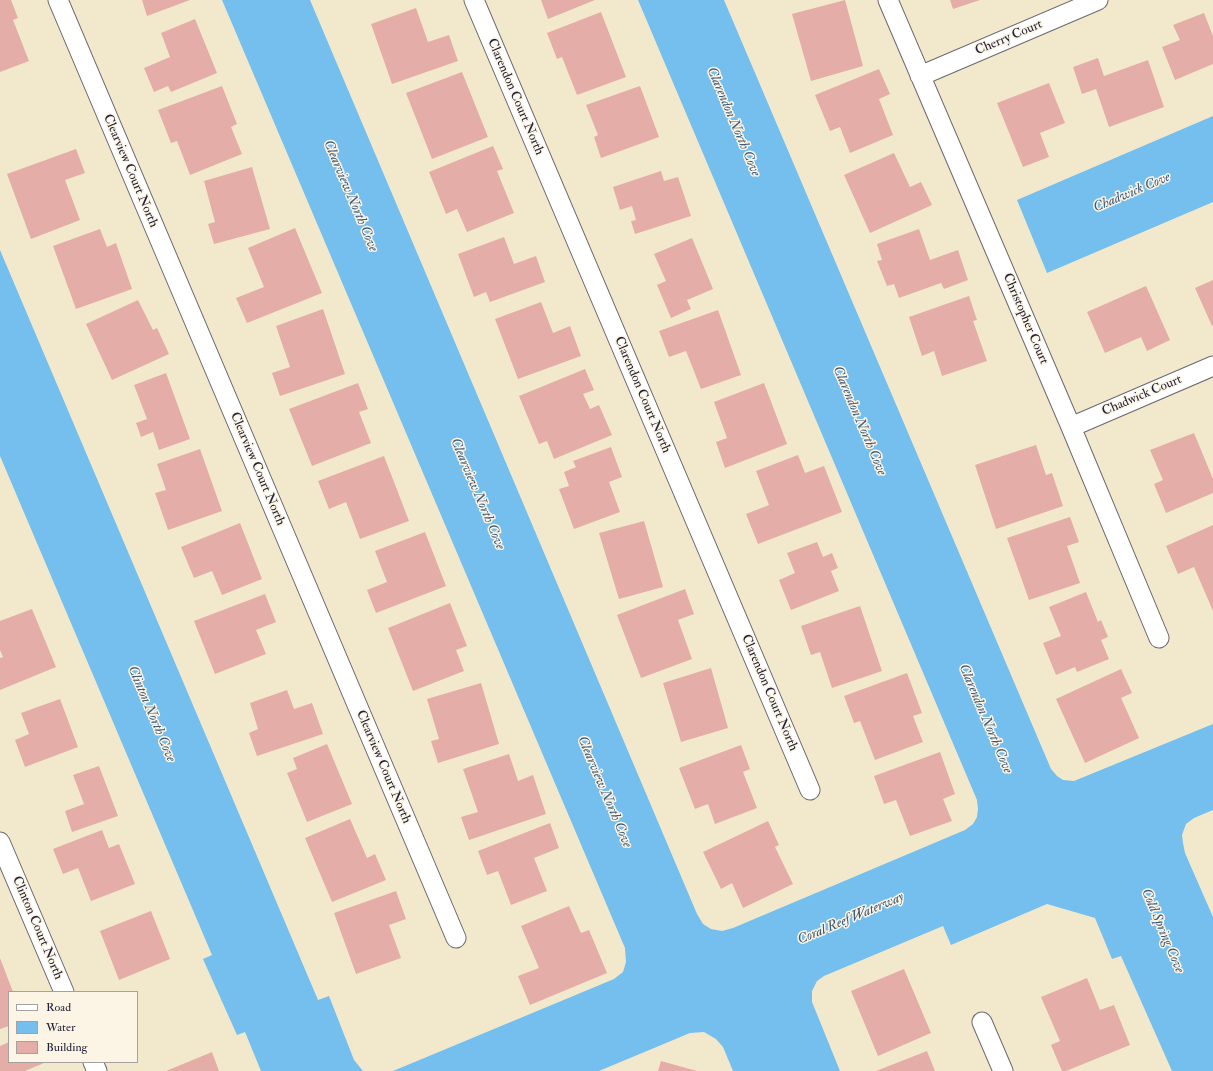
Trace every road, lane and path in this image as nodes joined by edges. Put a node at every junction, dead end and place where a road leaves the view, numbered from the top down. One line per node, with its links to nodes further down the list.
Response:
1 (58, 0): 11 (street, Clearview Court North)
2 (474, 0): 9 (street, Clarendon Court North)
3 (888, 0): 5 (street, Christopher Court)
4 (1098, 0): 5 (street, Cherry Court)
5 (920, 76): 7 (street, Christopher Court)
6 (1213, 366): 7 (street, Chadwick Court)
7 (1071, 426): 8 (street, Christopher Court)
8 (1159, 638)
9 (810, 790)
10 (0, 842): 12 (street, Clinton Court North)
11 (456, 938)
12 (64, 991)
13 (982, 1022): 14 (street)
14 (1004, 1071)

